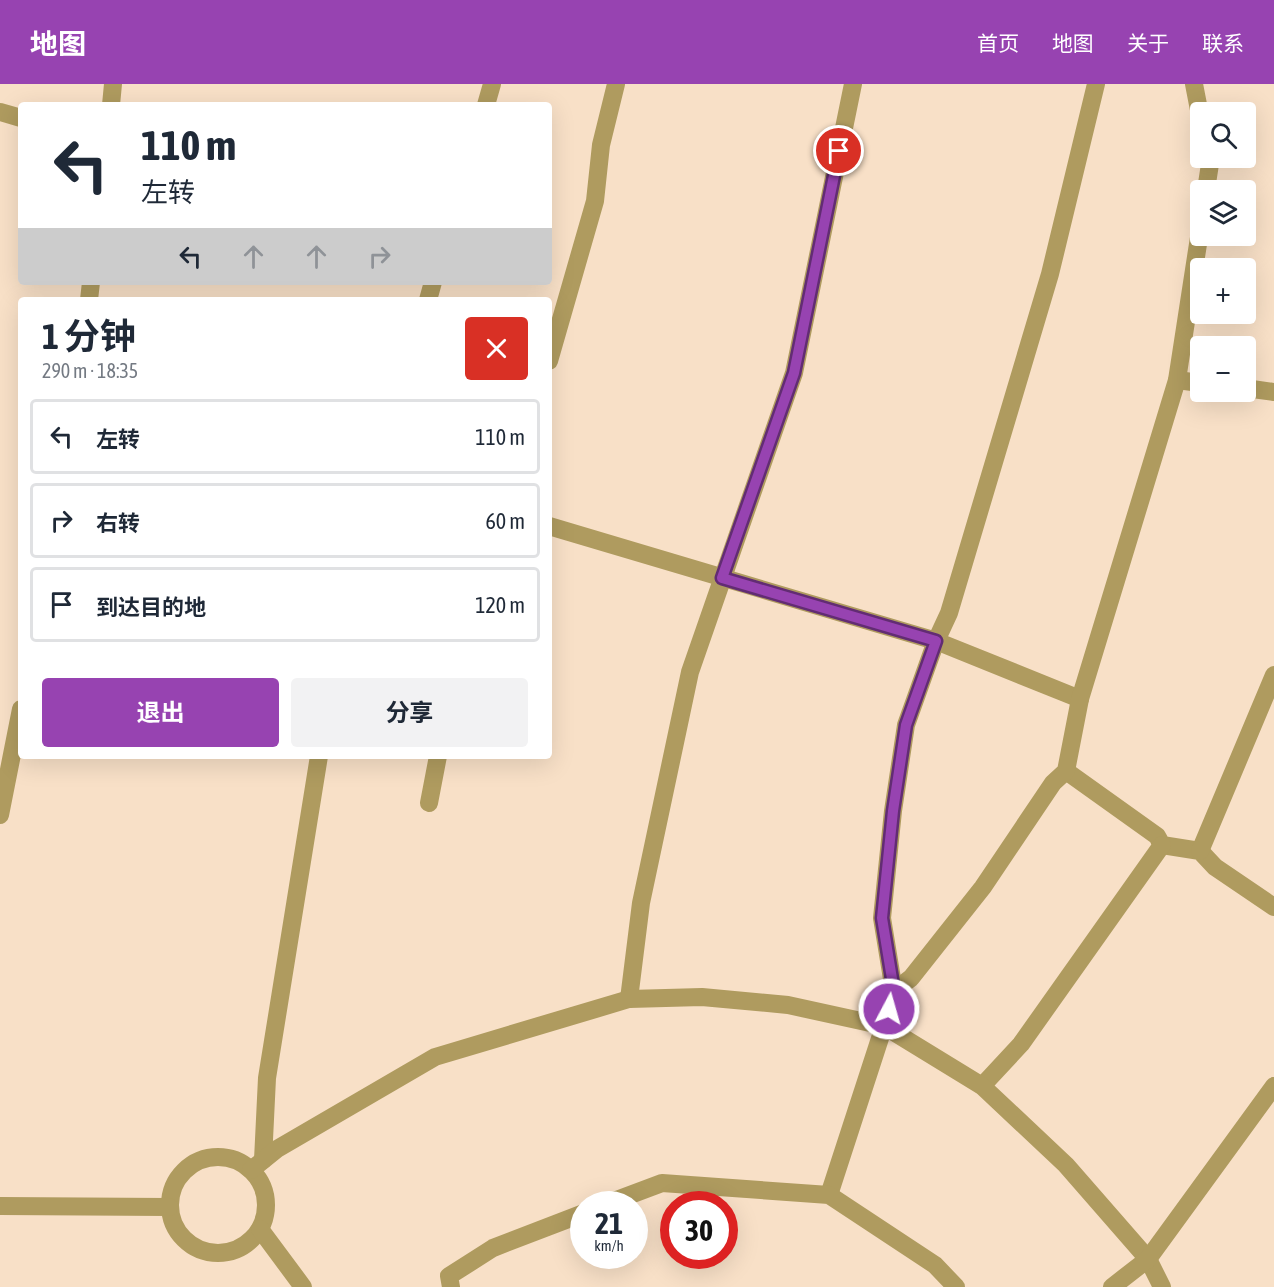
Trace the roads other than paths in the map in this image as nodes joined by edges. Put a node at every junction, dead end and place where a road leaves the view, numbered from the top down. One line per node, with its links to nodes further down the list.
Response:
1 (113, 84): 7 (street)
2 (492, 84): 8 (street)
3 (616, 84): 13 (street)
4 (853, 84): 19 (street)
5 (1096, 84): 20 (street)
6 (1194, 84): 9 (street)
7 (111, 102)
8 (487, 102)
9 (1198, 102)
10 (0, 112): 11 (street)
11 (18, 117)
12 (1198, 246): 14 (street)
13 (552, 351)
14 (1177, 380): 15 (street); 22 (street)
15 (1190, 382)
16 (1256, 390): 17 (street)
17 (1274, 392)
18 (552, 527): 19 (street)
19 (722, 578): 20 (street); 33 (street)
20 (936, 641): 22 (street); 32 (street)
21 (1274, 675): 30 (street)
22 (1080, 699): 26 (street)
23 (18, 724): 28 (street)
24 (319, 759): 37 (street)
25 (437, 759): 27 (street)
26 (1066, 771): 29 (street); 32 (street)
27 (429, 803)
28 (0, 815)
29 (1162, 845): 30 (street); 35 (street)
30 (1200, 851): 31 (street)
31 (1274, 908)
32 (894, 991): 34 (street)
33 (629, 999): 34 (street); 37 (street)
34 (884, 1026): 35 (street); 39 (street)
35 (982, 1086): 44 (street)
36 (1274, 1086): 44 (street)
37 (257, 1165): 41 (street); 43 (street)
38 (641, 1191): 39 (street)
39 (829, 1195): 47 (street)
40 (0, 1206): 41 (street)
41 (170, 1207): 43 (street)
42 (570, 1218): 46 (street)
43 (260, 1229): 45 (street)
44 (1148, 1259): 48 (street); 49 (street)
45 (303, 1287)
46 (451, 1287)
47 (956, 1287)
48 (1112, 1287)
49 (1161, 1287)

